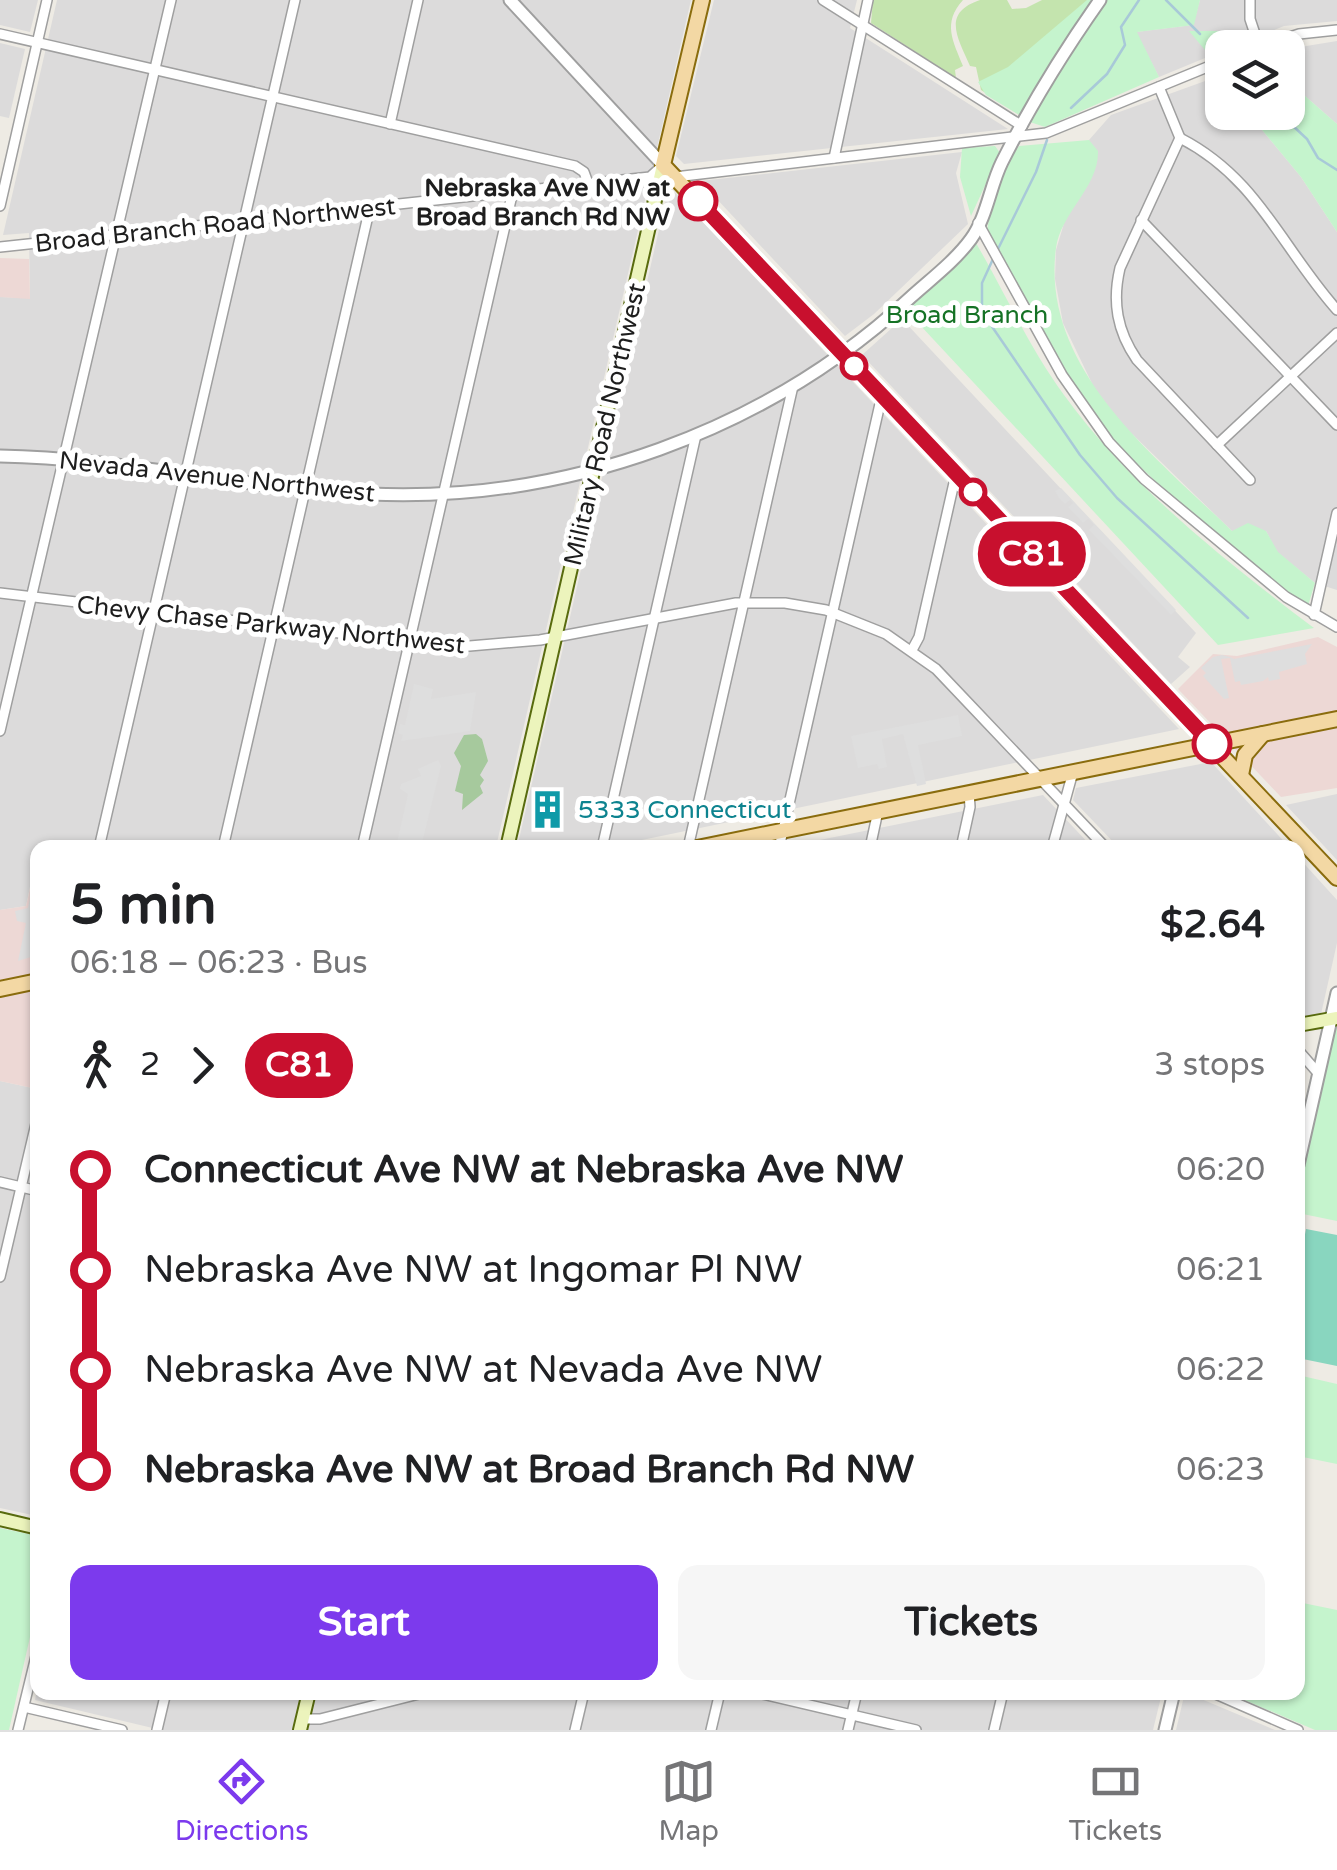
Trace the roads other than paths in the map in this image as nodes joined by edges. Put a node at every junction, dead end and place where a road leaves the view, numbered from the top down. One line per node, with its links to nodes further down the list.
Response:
1 (47, 0): 16 (street)
2 (171, 0): 18 (street)
3 (295, 0): 20 (street)
4 (418, 0): 21 (street)
5 (510, 0): 26 (street)
6 (702, 0): 26 (main road, Military Road Northwest)
7 (823, 0): 11 (street)
8 (868, 0): 11 (street)
9 (1100, 0): 22 (street)
10 (1250, 0): 12 (street)
11 (862, 25): 22 (street); 25 (street)
12 (1252, 30)
13 (1337, 30): 14 (street)
14 (1305, 33)
15 (0, 34): 16 (street)
16 (38, 42): 18 (street); 30 (street)
17 (1205, 68): 19 (street)
18 (155, 70): 20 (street); 35 (street)
19 (1159, 87): 23 (street); 24 (street)
20 (273, 97): 21 (street); 33 (street)
21 (390, 124): 28 (street)
22 (1022, 126): 24 (street)
23 (1180, 138): 32 (street); 37 (street)
24 (1014, 139): 25 (street); 34 (street, Nevada Avenue Northwest)
25 (834, 158): 27 (street)
26 (663, 165): 27 (main road); 28 (street, Broad Branch Road Northwest); 48 (main road, Military Road Northwest)
27 (675, 177): 39 (main road)
28 (588, 183): 29 (street, Broad Branch Road Northwest)
29 (513, 191): 31 (street, Broad Branch Road Northwest); 53 (street)
30 (0, 206)
31 (370, 207): 33 (street, Broad Branch Road Northwest); 52 (street)
32 (1142, 220): 40 (street); 45 (street)
33 (244, 221): 35 (street, Broad Branch Road Northwest); 49 (street)
34 (978, 223): 39 (street, Nevada Avenue Northwest); 60 (street)
35 (117, 234): 36 (street, Broad Branch Road Northwest); 47 (street)
36 (0, 246)
37 (1337, 310)
38 (1337, 333): 40 (street)
39 (842, 354): 41 (street, Nevada Avenue Northwest); 42 (main road)
40 (1290, 376): 43 (street); 45 (street)
41 (793, 386): 44 (street, Nevada Avenue Northwest); 57 (street)
42 (882, 395): 50 (main road); 59 (street)
43 (1337, 425)
44 (696, 435): 48 (street, Nevada Avenue Northwest); 61 (street)
45 (1216, 445): 51 (street)
46 (0, 456): 47 (street, Nevada Avenue Northwest)
47 (66, 460): 49 (street, Nevada Avenue Northwest); 56 (street)
48 (594, 469): 53 (street, Nevada Avenue Northwest); 64 (main road, Military Road Northwest)
49 (186, 474): 52 (street, Nevada Avenue Northwest); 58 (street)
50 (956, 474): 66 (street); 70 (main road)
51 (1250, 480)
52 (306, 489): 53 (street, Nevada Avenue Northwest); 62 (street)
53 (443, 493): 65 (street)
54 (1337, 513): 60 (street)
55 (0, 594): 56 (street, Chevy Chase Parkway Northwest)
56 (32, 598): 58 (street, Chevy Chase Parkway Northwest); 68 (street)
57 (744, 602): 59 (street, Chevy Chase Parkway Northwest); 61 (street, Chevy Chase Parkway Northwest); 83 (street)
58 (154, 612): 62 (street, Chevy Chase Parkway Northwest); 78 (street)
59 (832, 612): 66 (street, Chevy Chase Parkway Northwest); 77 (street)
60 (1314, 615): 63 (street)
61 (655, 617): 64 (street, Chevy Chase Parkway Northwest); 82 (street)
62 (274, 627): 65 (street, Chevy Chase Parkway Northwest); 79 (street)
63 (1337, 627)
64 (556, 637): 65 (street, Chevy Chase Parkway Northwest); 81 (main road, Military Road Northwest)
65 (409, 643): 80 (street)
66 (912, 650): 73 (street, Chevy Chase Parkway Northwest)
67 (1337, 719): 69 (main road)
68 (0, 731)
69 (1264, 733): 70 (main road); 72 (main road)
70 (1212, 744): 71 (main road); 72 (main road)
71 (1073, 772): 73 (main road); 75 (street)
72 (1241, 775): 90 (main road)
73 (1041, 778): 74 (main road); 75 (street, Chevy Chase Parkway Northwest)
74 (968, 793): 76 (main road); 87 (street)
75 (1063, 802): 88 (street); 89 (street, Chevy Chase Parkway Northwest)
76 (878, 811): 77 (main road); 86 (street)
77 (782, 830): 84 (main road); 85 (street)
78 (102, 840)
79 (225, 840)
80 (364, 840)
81 (509, 840)
82 (604, 840)
83 (690, 840)
84 (735, 840)
85 (780, 840)
86 (872, 840)
87 (962, 840)
88 (1054, 840)
89 (1099, 840)
90 (1302, 840)
91 (1305, 844): 92 (main road)
92 (1337, 878)
93 (30, 982): 94 (main road)
94 (0, 988)
95 (1337, 992): 96 (street)
96 (1334, 1018): 97 (main road); 99 (street)
97 (1305, 1024)
98 (1305, 1058): 99 (street)
99 (1318, 1072): 100 (street)
100 (1305, 1132)
101 (30, 1149): 103 (street)
102 (0, 1182): 103 (street)
103 (21, 1187): 104 (street); 105 (street)
104 (30, 1189)
105 (0, 1278)
106 (0, 1519): 107 (main road)
107 (30, 1526)
108 (30, 1682): 119 (street)
109 (164, 1700): 124 (street)
110 (307, 1700): 121 (main road)
111 (395, 1700): 121 (street)
112 (582, 1700): 125 (street)
113 (718, 1700): 126 (street)
114 (790, 1700): 120 (street)
115 (855, 1700): 120 (street)
116 (1001, 1700): 129 (street)
117 (1172, 1700): 130 (street)
118 (1230, 1700): 131 (street)
119 (24, 1707): 122 (street); 123 (street)
120 (852, 1715): 127 (street); 128 (street)
121 (301, 1725)
122 (18, 1730)
123 (122, 1730)
124 (157, 1730)
125 (575, 1730)
126 (711, 1730)
127 (848, 1730)
128 (916, 1730)
129 (994, 1730)
130 (1165, 1730)
131 (1298, 1730)

